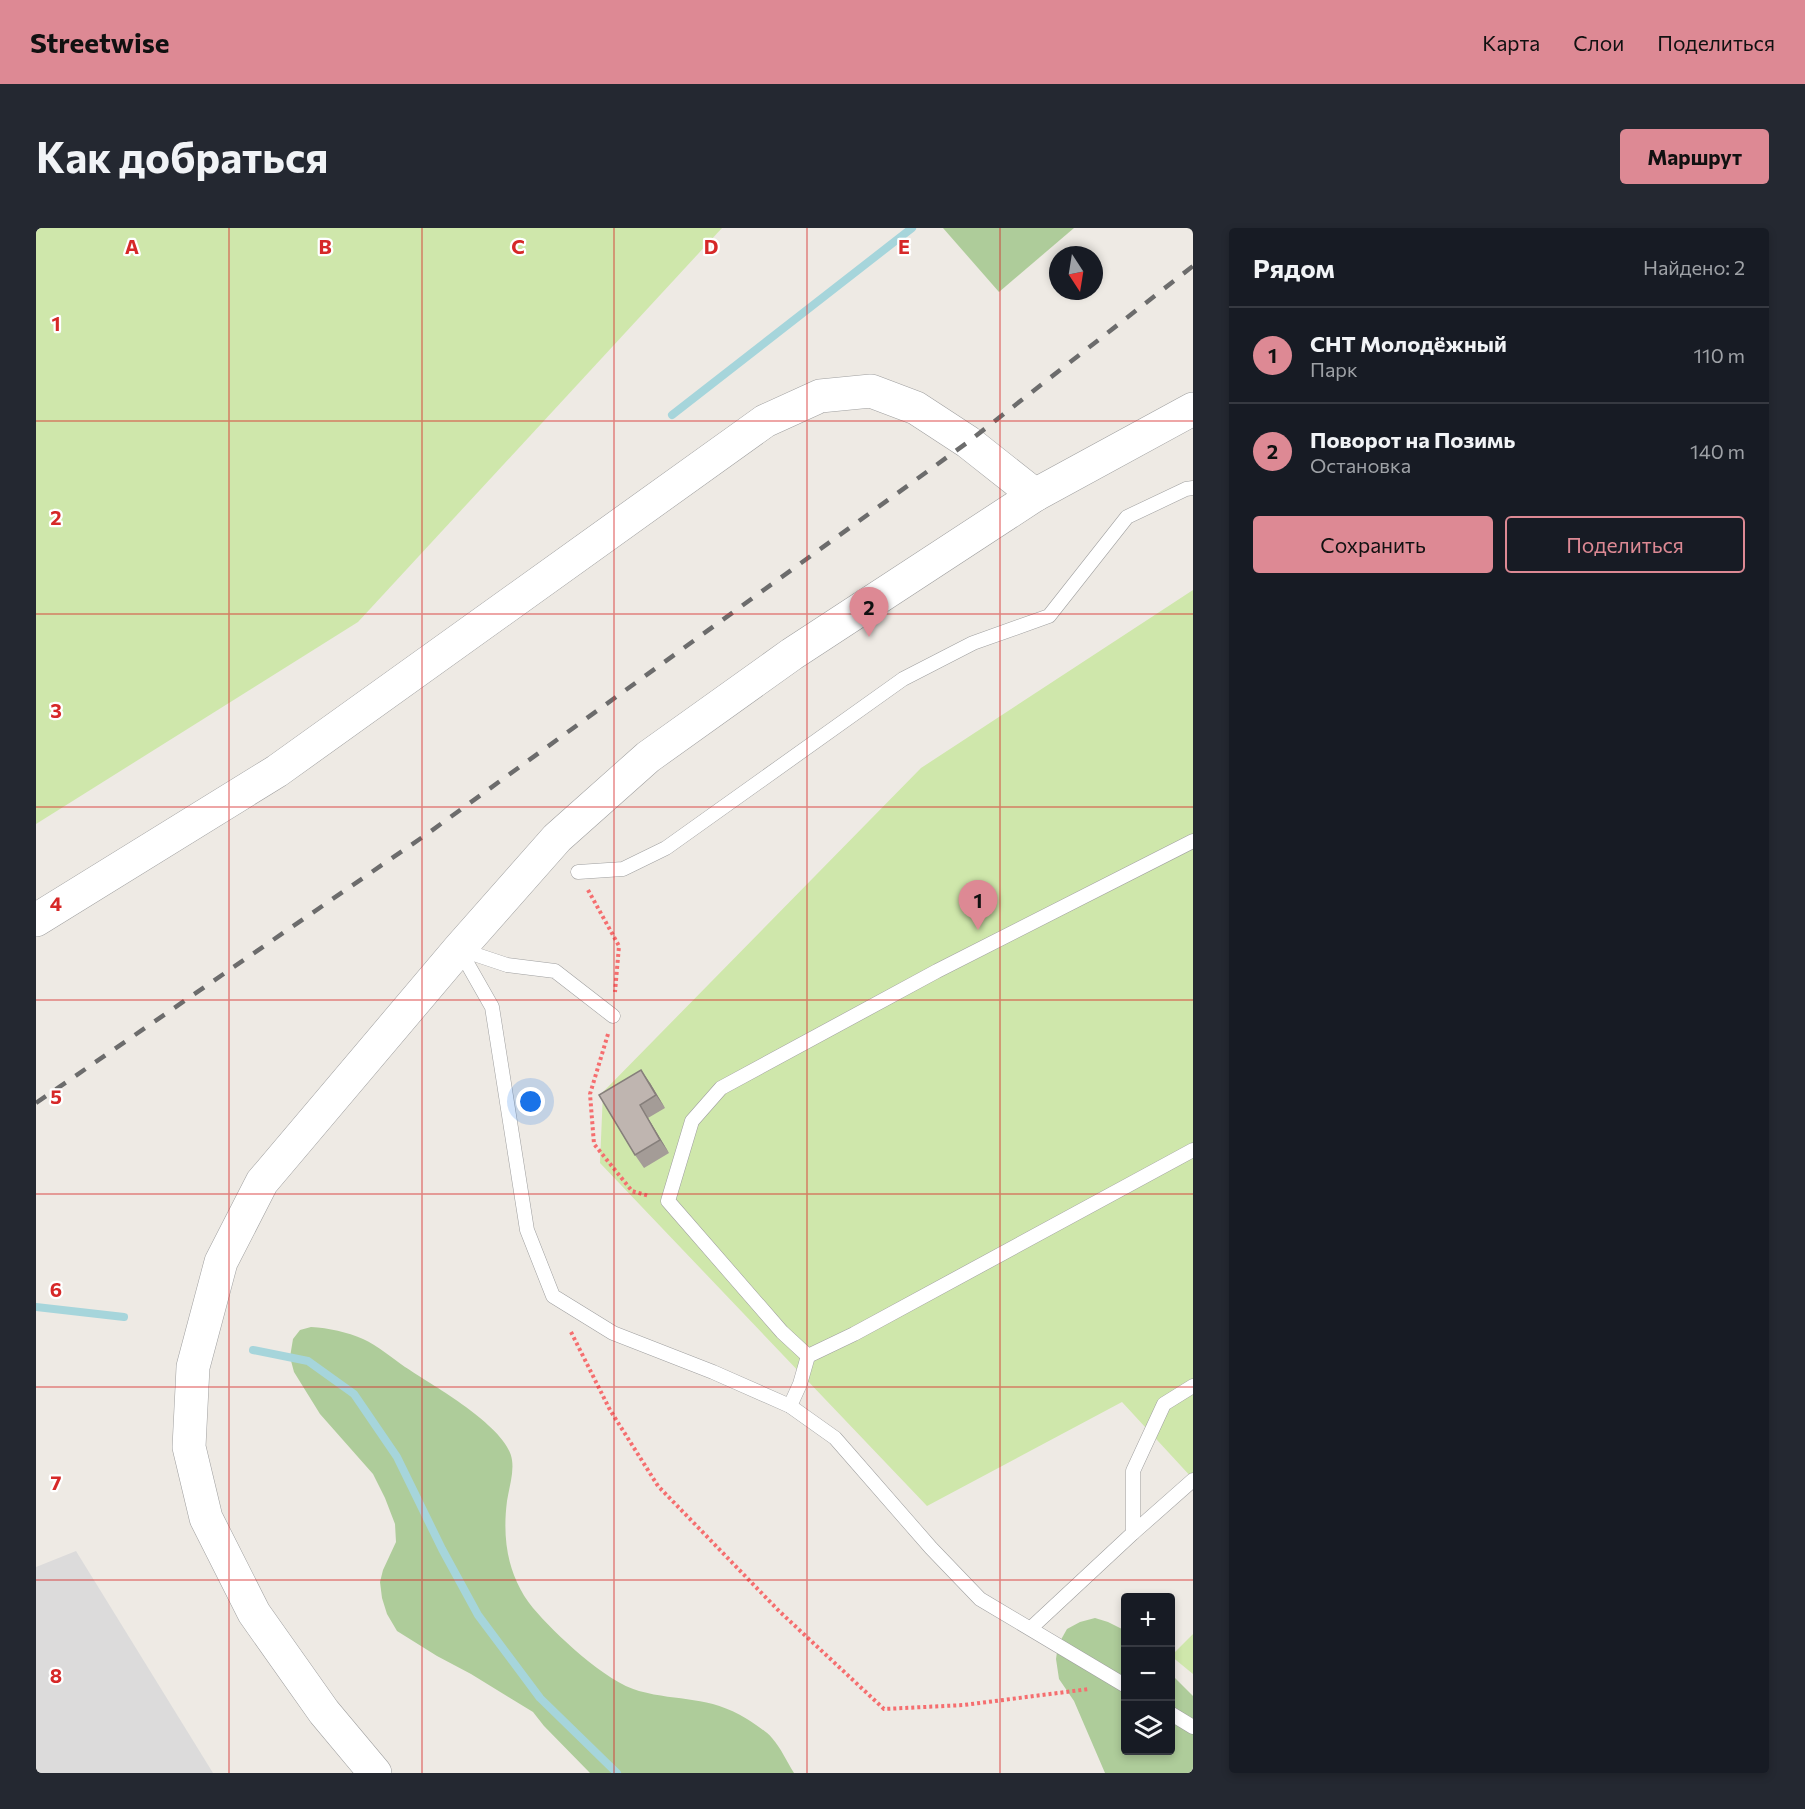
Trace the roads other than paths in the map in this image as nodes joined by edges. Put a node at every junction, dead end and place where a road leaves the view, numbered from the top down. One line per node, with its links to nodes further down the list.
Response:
1 (1193, 409): 3 (street)
2 (1193, 488): 5 (lane)
3 (1035, 495): 6 (street); 7 (street)
4 (1193, 841): 10 (lane)
5 (578, 872)
6 (36, 920)
7 (459, 949): 8 (lane); 12 (lane); 19 (street)
8 (613, 1016)
9 (1193, 1150): 10 (lane)
10 (808, 1356): 12 (lane)
11 (1193, 1386): 14 (lane)
12 (790, 1406): 15 (lane)
13 (1193, 1480): 14 (lane)
14 (1133, 1533): 15 (lane)
15 (1031, 1628): 16 (lane)
16 (1120, 1683)
17 (1175, 1716): 18 (lane)
18 (1193, 1726)
19 (375, 1773)

